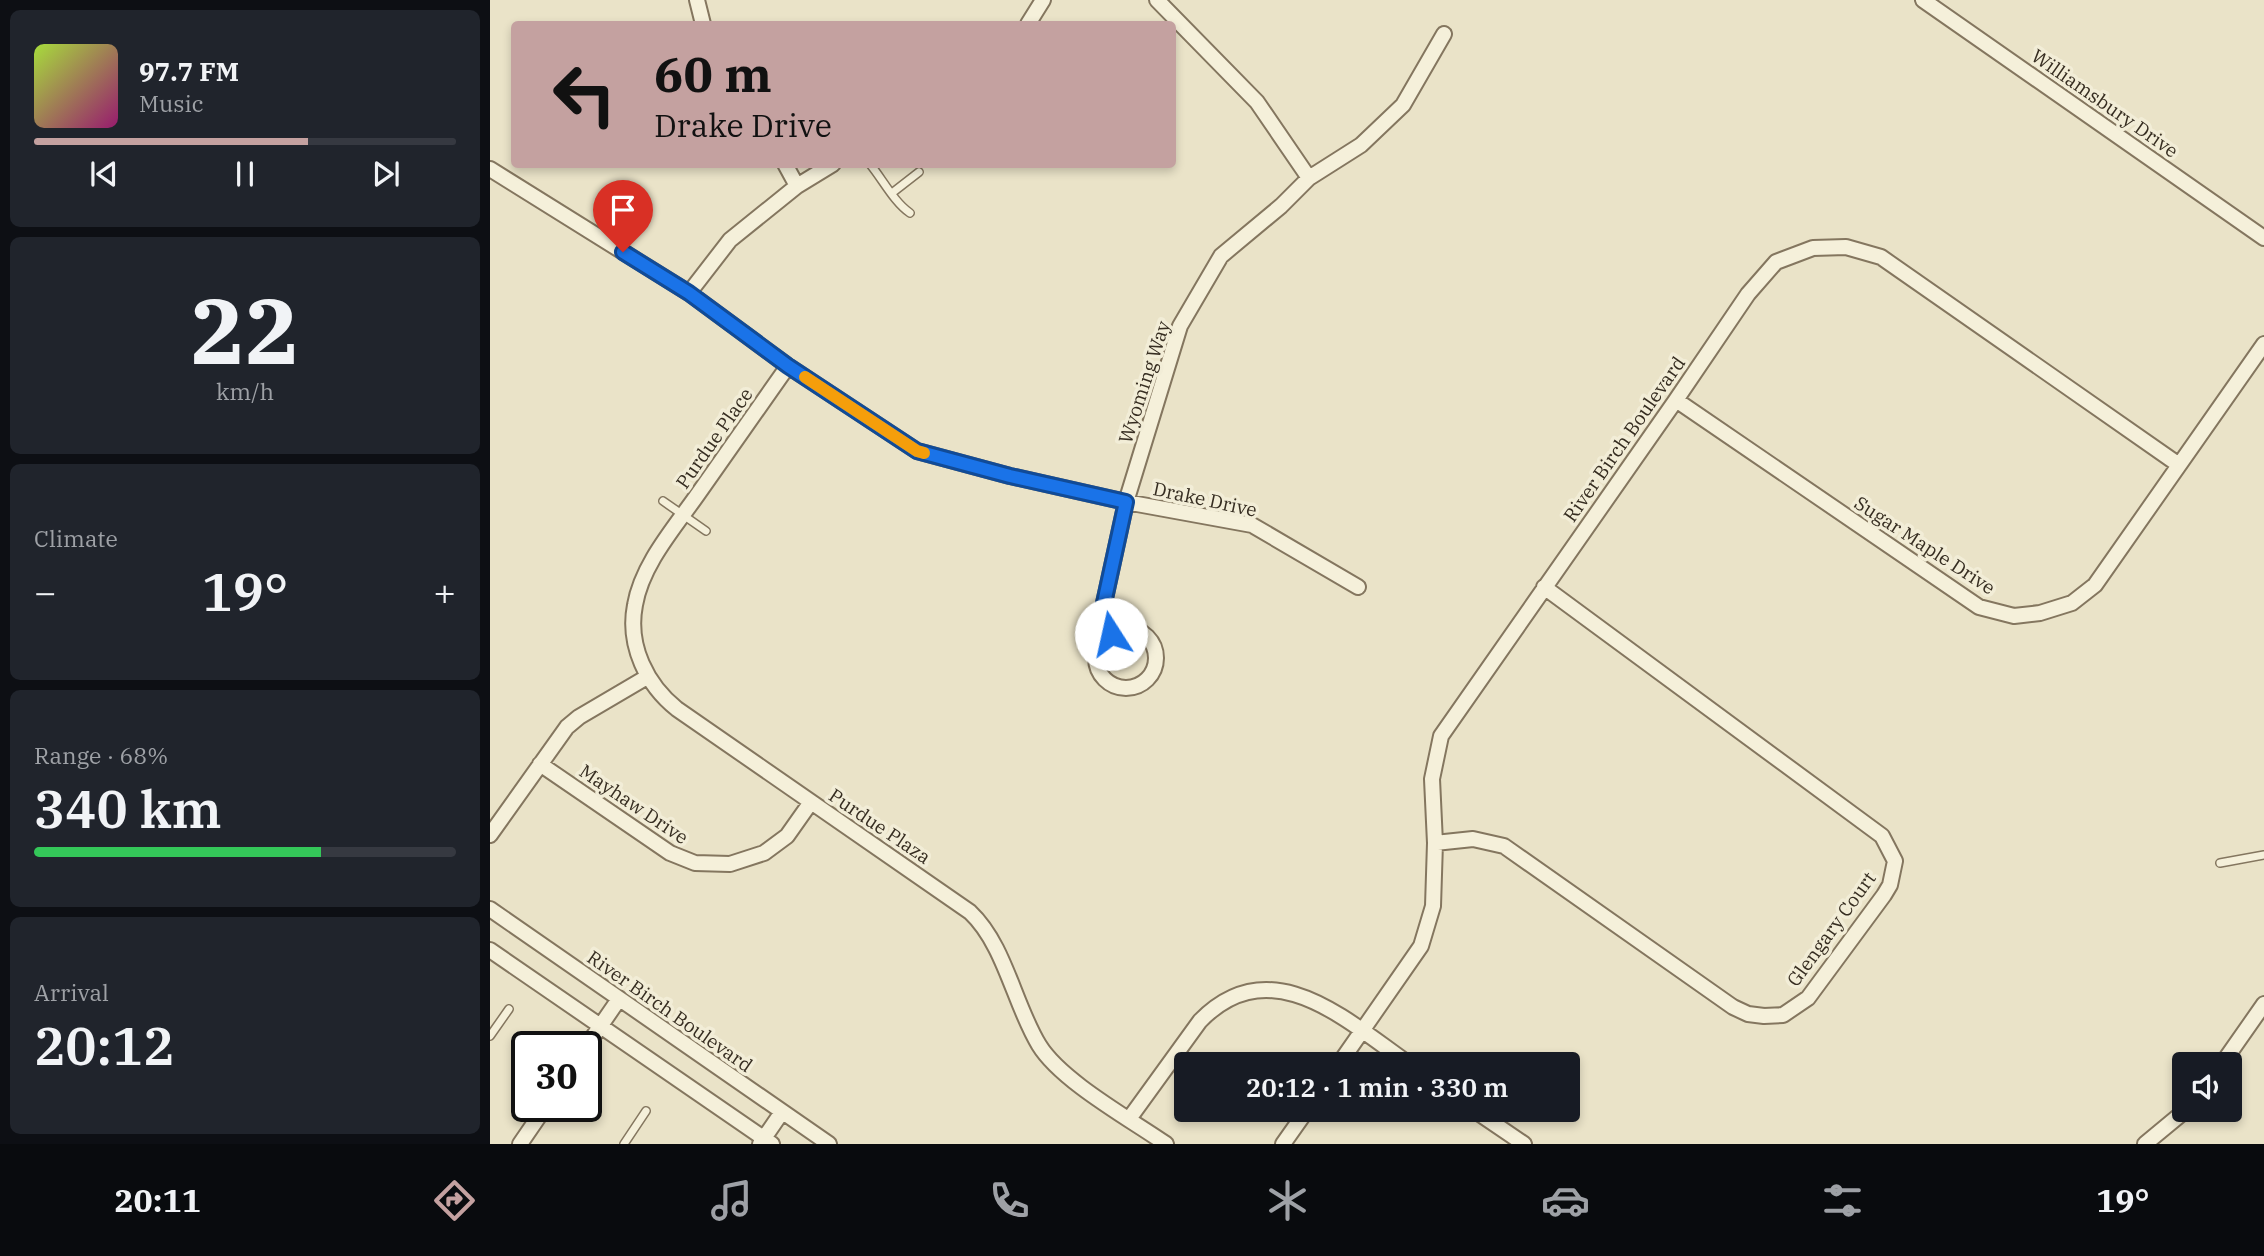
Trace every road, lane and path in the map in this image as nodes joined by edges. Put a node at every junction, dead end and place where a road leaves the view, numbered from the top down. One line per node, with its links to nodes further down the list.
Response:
1 (697, 0): 5 (street)
2 (1043, 0): 6 (street)
3 (1157, 0): 13 (street)
4 (1923, 0): 17 (street, Williamsbury Drive)
5 (702, 21)
6 (1030, 21)
7 (1444, 34): 13 (street, Wyoming Way)
8 (787, 168): 14 (street)
9 (826, 168): 14 (street)
10 (873, 168): 15 (lane)
11 (490, 169): 18 (street, Drake Drive)
12 (919, 172): 15 (lane)
13 (1309, 178): 24 (street, Wyoming Way)
14 (797, 186): 18 (street)
15 (892, 193): 16 (lane)
16 (909, 214)
17 (2264, 238)
18 (689, 293): 20 (street, Drake Drive)
19 (2264, 344): 22 (street, Sugar Maple Drive)
20 (788, 366): 24 (street, Drake Drive); 25 (street, Purdue Place)
21 (1676, 400): 22 (street, Sugar Maple Drive); 22 (street, River Birch Boulevard); 29 (street, River Birch Boulevard)
22 (2179, 465)
23 (663, 501): 25 (lane)
24 (1126, 502): 28 (street, Drake Drive); 30 (street, Wyoming Way)
25 (683, 516): 26 (street, Purdue Place); 27 (lane)
26 (672, 531): 31 (street, Purdue Plaza)
27 (706, 531)
28 (1359, 587)
29 (1544, 587): 35 (street, River Birch Boulevard); 35 (street, Glengary Court)
30 (1111, 634): 30 (street)
31 (647, 677): 32 (street); 33 (street, Purdue Plaza)
32 (540, 764): 33 (street, Mayhaw Drive); 34 (street)
33 (811, 802): 52 (street, Purdue Plaza)
34 (490, 835)
35 (1435, 843): 45 (street, River Birch Boulevard)
36 (2264, 855): 37 (lane)
37 (2220, 863)
38 (490, 909): 40 (street, River Birch Boulevard)
39 (490, 950): 43 (street)
40 (619, 999): 43 (street); 51 (street, River Birch Boulevard)
41 (2264, 1004): 49 (street)
42 (509, 1009): 46 (lane)
43 (601, 1026): 44 (street); 57 (street)
44 (597, 1031)
45 (1362, 1031): 47 (street, River Birch Boulevard); 48 (street); 52 (street)
46 (490, 1036)
47 (1347, 1052)
48 (1392, 1052)
49 (2230, 1052)
50 (646, 1111): 59 (lane)
51 (782, 1112): 57 (street); 60 (street, River Birch Boulevard)
52 (1129, 1119): 61 (street, Purdue Plaza)
53 (535, 1122): 58 (street)
54 (1299, 1122): 62 (street)
55 (1492, 1122): 63 (street)
56 (2172, 1122): 64 (street)
57 (766, 1142)
58 (520, 1144)
59 (624, 1144)
60 (829, 1144)
61 (1166, 1144)
62 (1283, 1144)
63 (1524, 1144)
64 (2145, 1144)

